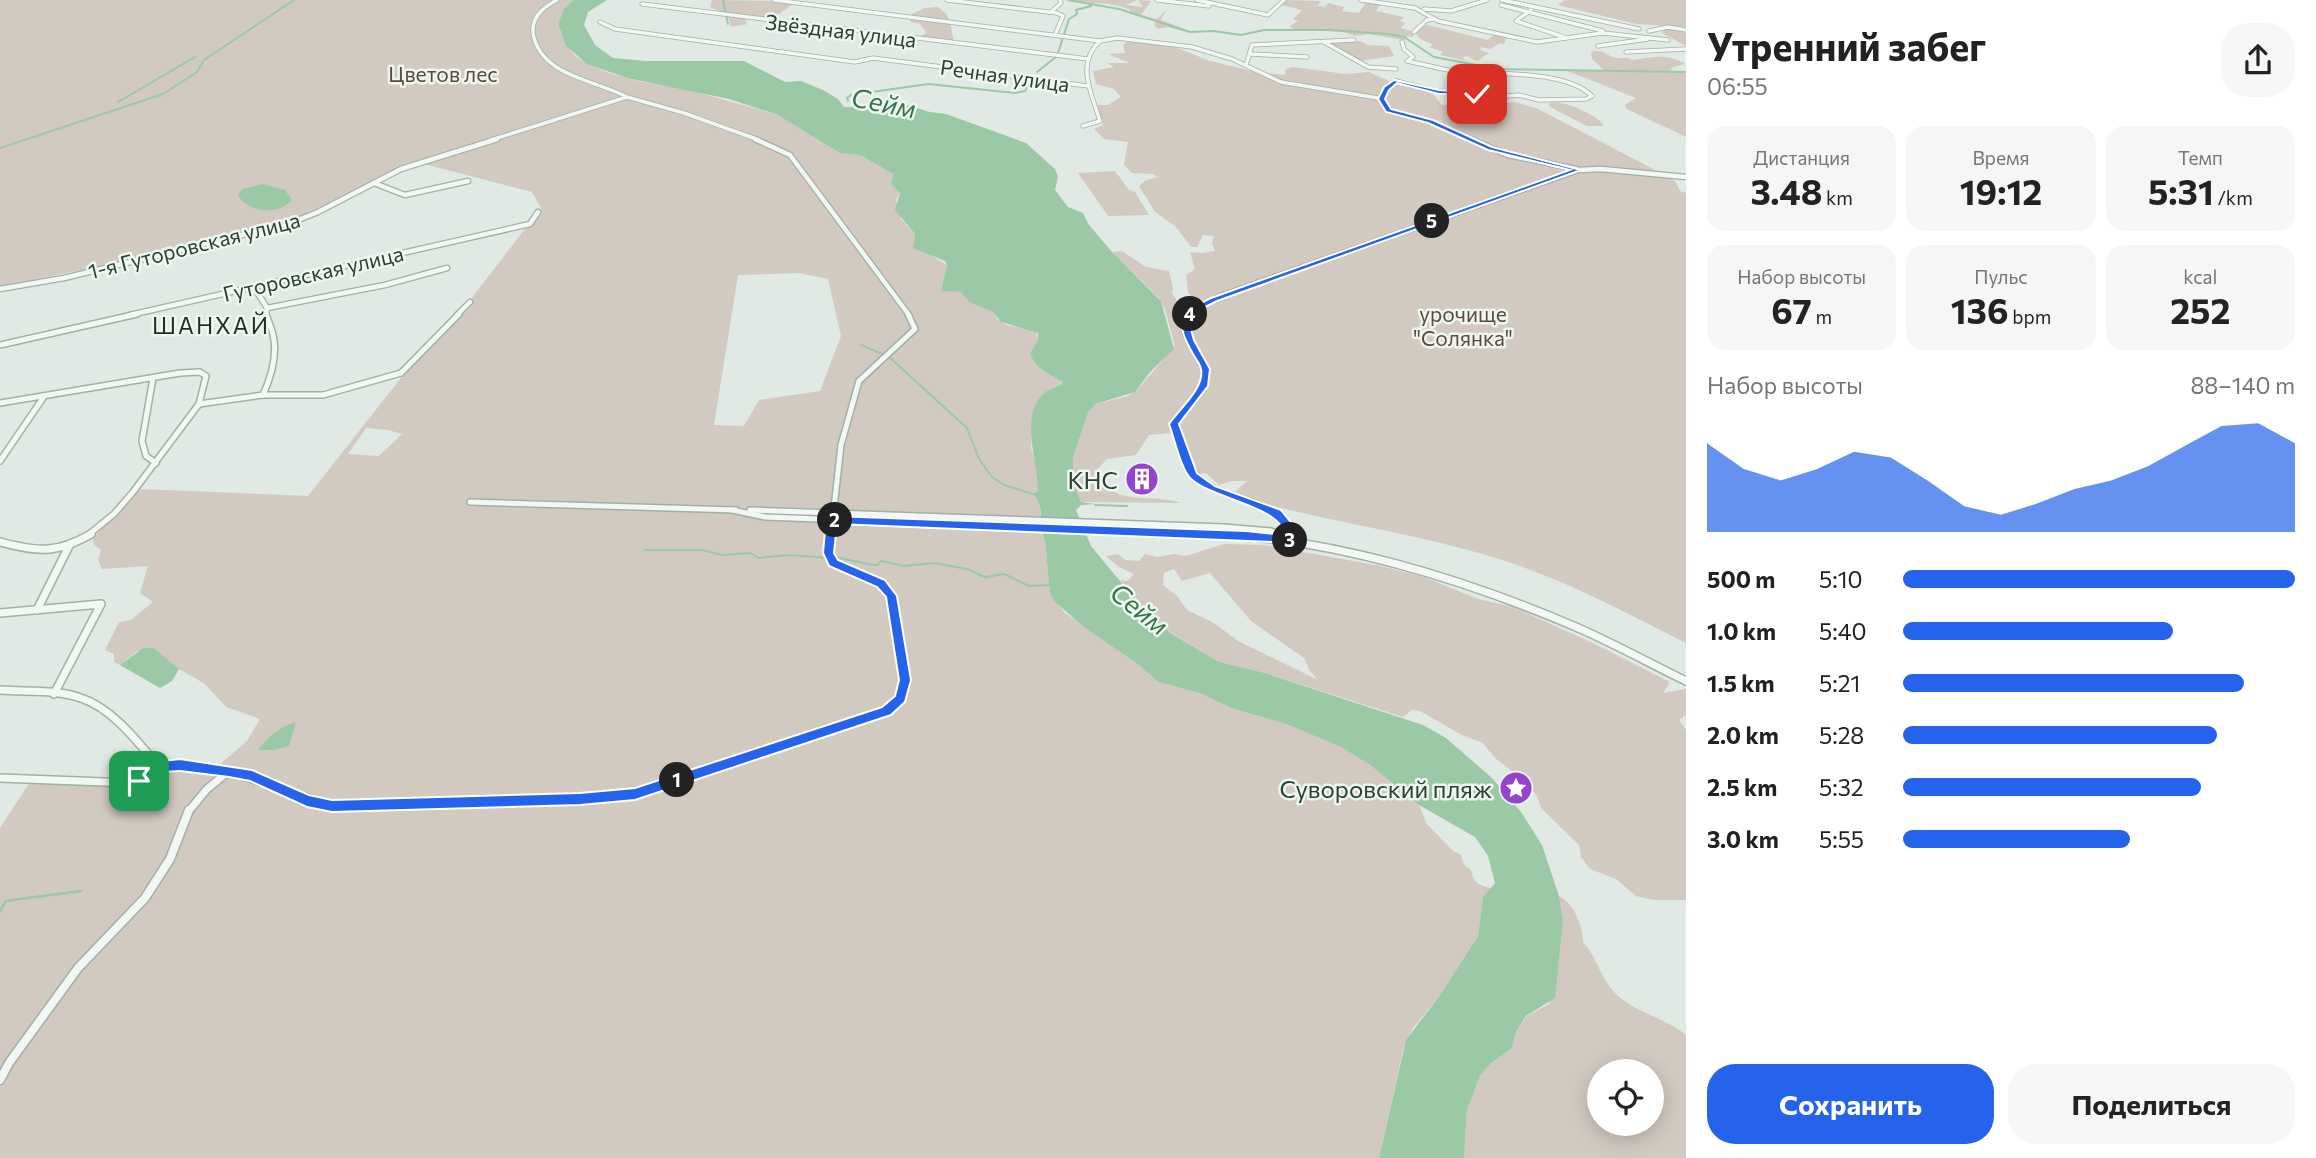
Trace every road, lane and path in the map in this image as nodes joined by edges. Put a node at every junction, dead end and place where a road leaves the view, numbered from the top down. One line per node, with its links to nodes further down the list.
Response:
1 (557, 0): 44 (street)
2 (774, 0): 24 (street)
3 (947, 0): 17 (street)
4 (1060, 0): 17 (street)
5 (1157, 0): 13 (street)
6 (1197, 0): 13 (street)
7 (1284, 0): 13 (street)
8 (1361, 0): 15 (street)
9 (1487, 0): 15 (street)
10 (1502, 0): 14 (street)
11 (642, 5): 37 (street, Звёздная улица)
12 (1501, 5): 16 (street)
13 (1222, 6)
14 (1537, 7): 16 (street); 25 (street)
15 (1415, 8): 18 (street)
16 (1529, 11): 22 (street); 26 (street)
17 (1051, 12): 24 (street)
18 (1435, 19): 21 (street); 26 (street)
19 (600, 22): 42 (street, Речная улица)
20 (1686, 30): 23 (street)
21 (1414, 32)
22 (1612, 33): 25 (street); 26 (street)
23 (1650, 34): 25 (street); 29 (street); 29 (street); 32 (street)
24 (1055, 35): 30 (street)
25 (1626, 35)
26 (1569, 38)
27 (1319, 40): 28 (street); 35 (street); 39 (street)
28 (1354, 40)
29 (1668, 40): 33 (street)
30 (1100, 41): 37 (street); 38 (street)
31 (1402, 42): 39 (street)
32 (1598, 46)
33 (1686, 48): 34 (street)
34 (1626, 52)
35 (1251, 54): 36 (street); 38 (street)
36 (1307, 57)
37 (1088, 60): 42 (street)
38 (1246, 65): 45 (street)
39 (1402, 65): 40 (street); 41 (street)
40 (1454, 71): 43 (street); 43 (street)
41 (1396, 81): 43 (street); 45 (street)
42 (1088, 86): 46 (street)
43 (1466, 93)
44 (627, 97): 50 (street, 1-я Гуторовская улица); 66 (street)
45 (1381, 99): 47 (street)
46 (1083, 126)
47 (1578, 170): 48 (street); 67 (street)
48 (1686, 177)
49 (468, 181): 50 (street)
50 (374, 183): 54 (street, 1-я Гуторовская улица)
51 (538, 212): 53 (street, Гуторовская улица)
52 (447, 268): 56 (street)
53 (254, 287): 56 (street); 57 (street, Гуторовская улица)
54 (0, 289)
55 (470, 302): 59 (street)
56 (267, 308): 59 (street)
57 (0, 345)
58 (153, 379): 60 (street); 62 (street); 64 (street)
59 (263, 395): 62 (street)
60 (43, 398): 61 (street); 63 (street)
61 (0, 404)
62 (199, 404): 64 (street)
63 (0, 461)
64 (156, 463): 69 (street)
65 (470, 502): 66 (street)
66 (832, 516): 67 (street); 77 (street)
67 (1292, 540): 70 (street); 73 (street)
68 (0, 542): 69 (street)
69 (69, 546): 71 (street)
70 (1291, 548)
71 (37, 610): 72 (street); 75 (street)
72 (0, 613)
73 (1686, 681)
74 (0, 690): 75 (street)
75 (54, 694): 76 (street)
76 (158, 766): 77 (street); 78 (street)
77 (229, 771): 79 (street)
78 (0, 778)
79 (0, 1080)

